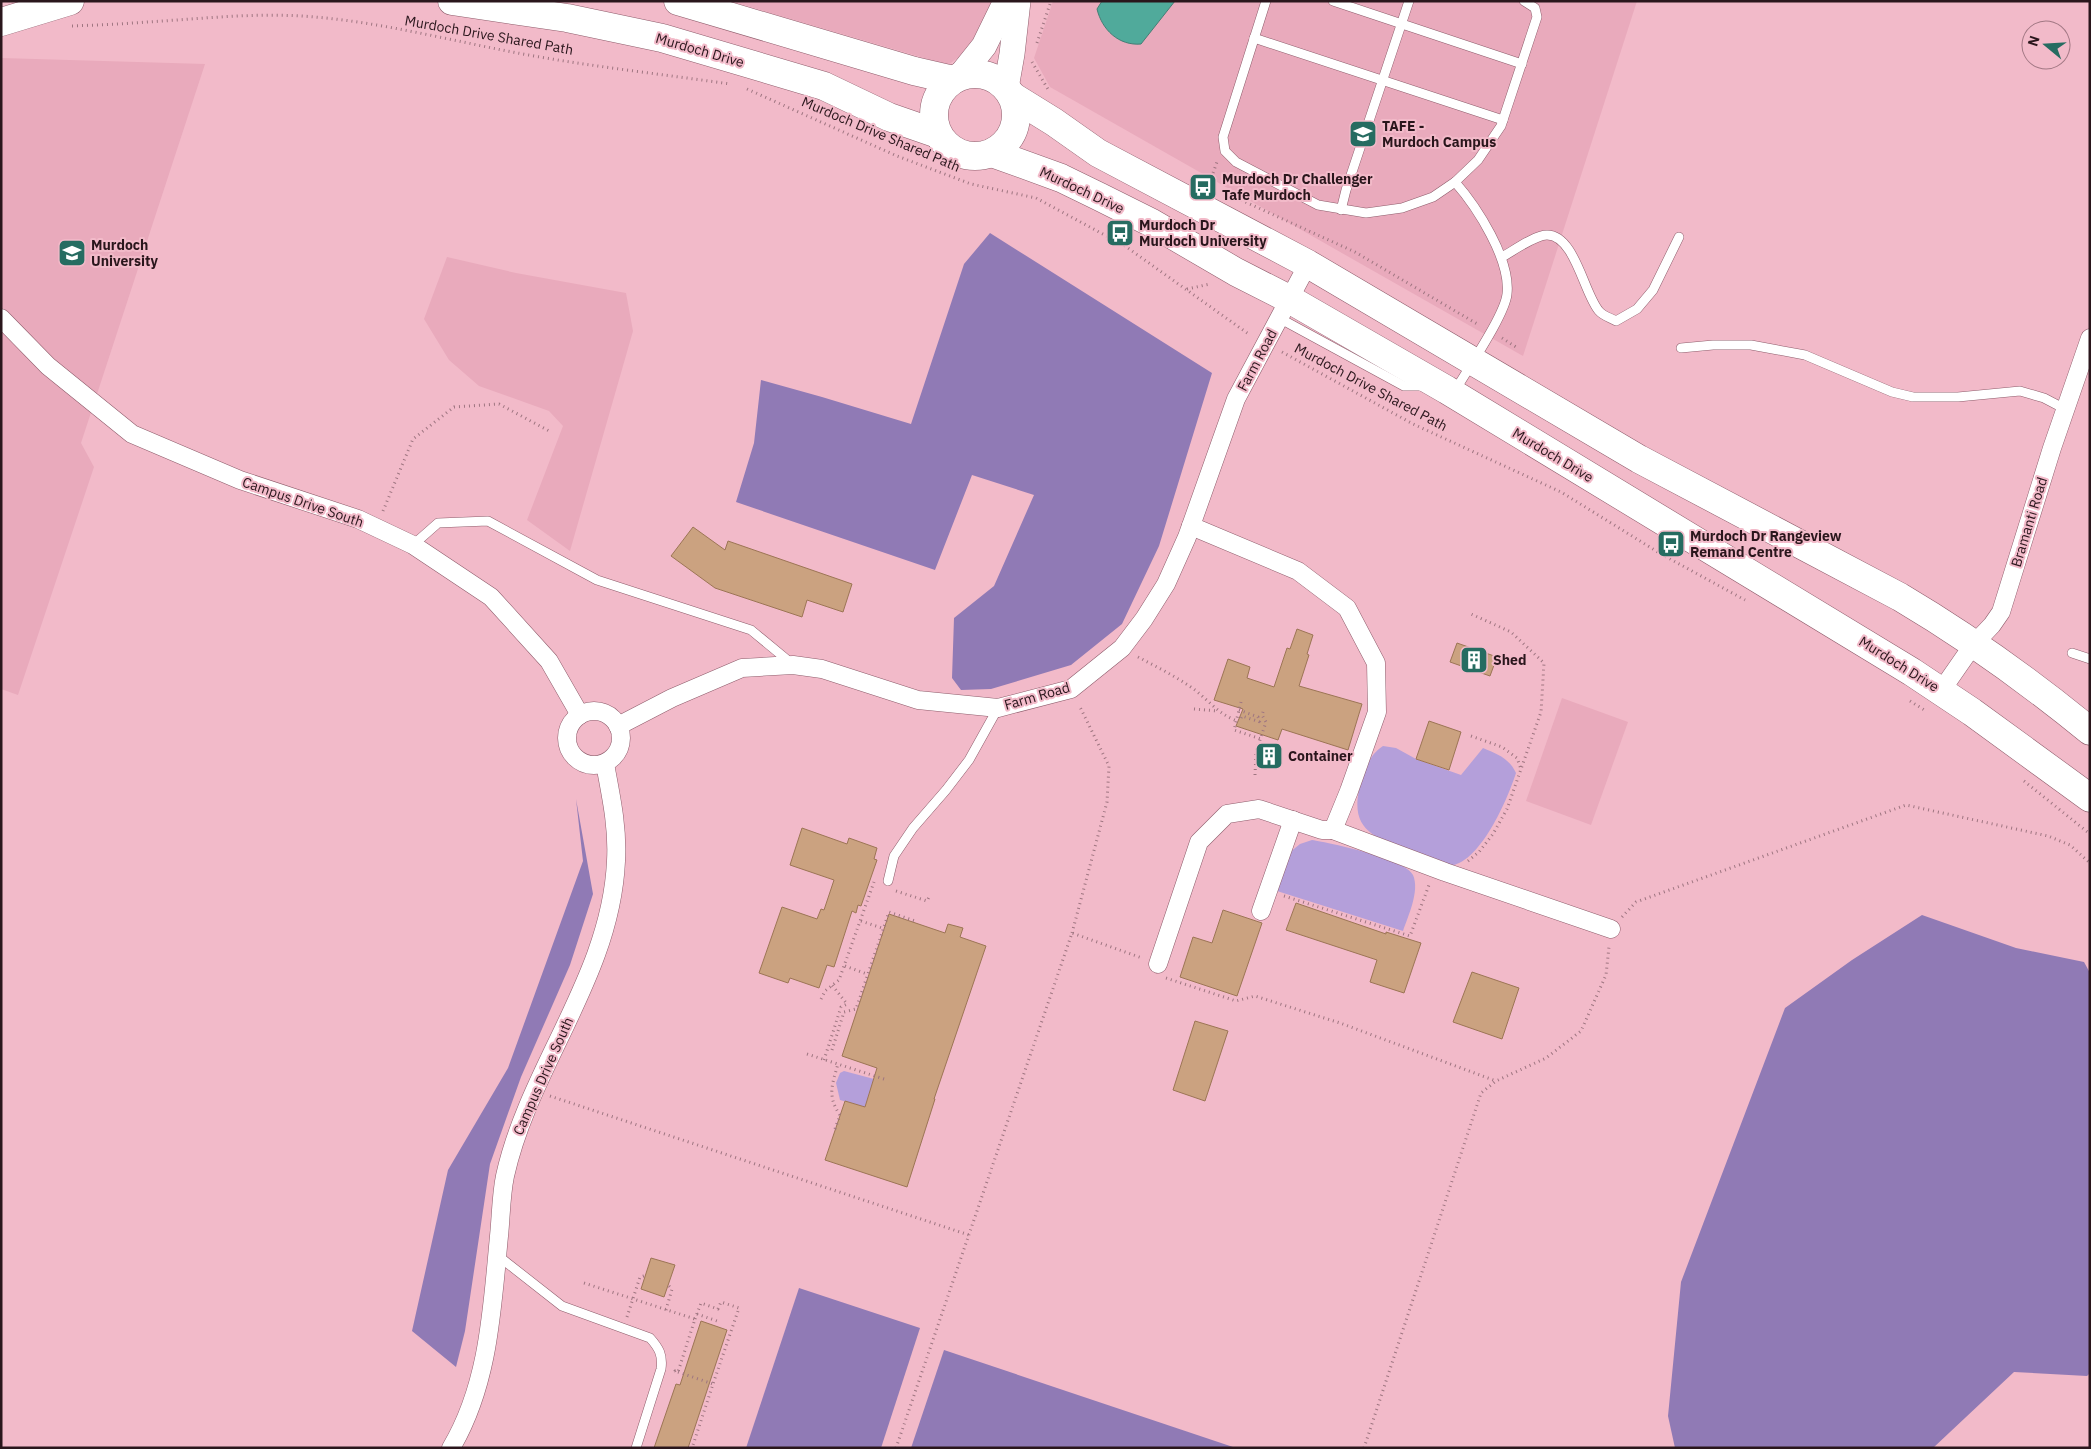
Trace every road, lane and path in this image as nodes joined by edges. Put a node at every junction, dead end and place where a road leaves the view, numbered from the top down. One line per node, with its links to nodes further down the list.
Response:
1 (670, 1): 15 (main road)
2 (678, 1): 19 (main road)
3 (1006, 1): 19 (street)
4 (1018, 1): 21 (street)
5 (1051, 1): 14 (path)
6 (1266, 1): 16 (lane)
7 (1333, 1): 13 (lane)
8 (1408, 1): 13 (lane)
9 (459, 2): 15 (main road, Murdoch Drive)
10 (1531, 3): 18 (lane)
11 (69, 14): 12 (main road); 40 (path, Murdoch Drive Shared Path)
12 (1, 22)
13 (1401, 24): 18 (lane); 20 (lane)
14 (1035, 29)
15 (662, 38): 24 (main road, Murdoch Drive)
16 (1254, 38): 20 (lane); 25 (lane)
17 (1034, 53): 22 (path)
18 (1522, 64): 23 (lane)
19 (956, 78): 21 (main road); 24 (main road)
20 (1383, 80): 23 (lane); 32 (lane)
21 (1009, 92): 26 (main road); 35 (main road)
22 (1050, 93)
23 (1503, 120): 28 (lane)
24 (938, 134): 26 (main road, Murdoch Drive)
25 (1225, 151): 29 (path); 32 (lane)
26 (992, 153): 36 (main road, Murdoch Drive)
27 (1200, 180): 29 (path)
28 (1455, 182): 32 (lane); 34 (lane)
29 (1209, 184): 30 (path)
30 (1217, 188)
31 (1234, 197): 37 (path)
32 (1341, 210)
33 (1678, 237): 34 (lane)
34 (1502, 257): 42 (lane)
35 (1308, 264): 36 (street, Farm Road); 42 (main road)
36 (1284, 308): 40 (street, Farm Road); 43 (main road, Murdoch Drive)
37 (1460, 314)
38 (1, 318): 47 (street, Campus Drive South)
39 (2090, 338): 44 (street, Bramanti Road)
40 (1265, 343): 46 (street, Farm Road); 49 (path, Murdoch Drive Shared Path)
41 (1681, 348): 44 (lane)
42 (1472, 361): 43 (lane); 51 (main road)
43 (1446, 390): 58 (main road, Murdoch Drive)
44 (2065, 409): 51 (street, Bramanti Road)
45 (551, 432): 47 (path)
46 (1192, 526): 52 (street, Farm Road); 78 (street)
47 (376, 527): 48 (street, Campus Drive South)
48 (413, 545): 55 (lane); 65 (street, Campus Drive South)
49 (1751, 603)
50 (1471, 614): 73 (path)
51 (1973, 644): 58 (street, Bramanti Road); 69 (main road)
52 (1122, 648): 56 (street, Farm Road); 63 (path)
53 (2072, 653): 54 (lane)
54 (2090, 659)
55 (793, 665): 60 (street, Farm Road); 68 (street, Farm Road)
56 (1071, 689): 60 (street, Farm Road); 93 (path)
57 (1906, 698): 58 (path)
58 (1936, 701): 76 (main road, Murdoch Drive)
59 (1241, 702): 64 (path)
60 (998, 708): 84 (lane)
61 (1194, 709): 63 (path)
62 (1264, 709): 71 (path)
63 (1218, 710): 67 (path)
64 (1239, 710): 66 (path); 67 (path)
65 (580, 714): 68 (street); 72 (street)
66 (1241, 718)
67 (1235, 720): 71 (path)
68 (618, 726): 72 (street)
69 (2090, 730)
70 (1471, 736): 73 (path)
71 (1260, 739): 74 (path)
72 (605, 764): 107 (street, Campus Drive South)
73 (1521, 770): 81 (path)
74 (1255, 775)
75 (2024, 781): 79 (path)
76 (2090, 798)
77 (1293, 820): 78 (street); 86 (street); 94 (street)
78 (1333, 830): 81 (street)
79 (2090, 834)
80 (2090, 863): 92 (path)
81 (1445, 872): 86 (path); 92 (street)
82 (876, 876): 83 (path)
83 (873, 883): 84 (path); 89 (path)
84 (883, 883)
85 (894, 890): 87 (path)
86 (1269, 891): 88 (street)
87 (930, 895)
88 (1262, 911)
89 (861, 921): 91 (path); 95 (path)
90 (915, 921): 91 (path)
91 (882, 928): 96 (path)
92 (1611, 929): 106 (path)
93 (1072, 933): 94 (path); 109 (path)
94 (1158, 964): 106 (path)
95 (844, 966): 96 (path); 97 (path)
96 (867, 974): 100 (path)
97 (832, 985): 98 (path); 99 (path)
98 (822, 999)
99 (847, 1004): 100 (path); 103 (path)
100 (850, 1010): 101 (path)
101 (832, 1050)
102 (807, 1054): 103 (path)
103 (824, 1060): 104 (path)
104 (838, 1064): 105 (path); 108 (path)
105 (887, 1080)
106 (1496, 1081): 125 (path)
107 (534, 1090): 109 (path); 110 (street, Campus Drive South)
108 (835, 1129)
109 (969, 1235): 124 (path)
110 (497, 1255): 119 (lane); 121 (street, Campus Drive South)
111 (647, 1275): 114 (path)
112 (584, 1283): 114 (path)
113 (668, 1285): 115 (path)
114 (633, 1299): 115 (path); 119 (path)
115 (666, 1310): 117 (path)
116 (697, 1314): 117 (path); 118 (path); 120 (path)
117 (695, 1319): 120 (path)
118 (717, 1320)
119 (623, 1328): 122 (lane)
120 (713, 1384): 123 (path)
121 (451, 1448)
122 (636, 1448)
123 (692, 1448)
124 (896, 1448)
125 (1364, 1448)

